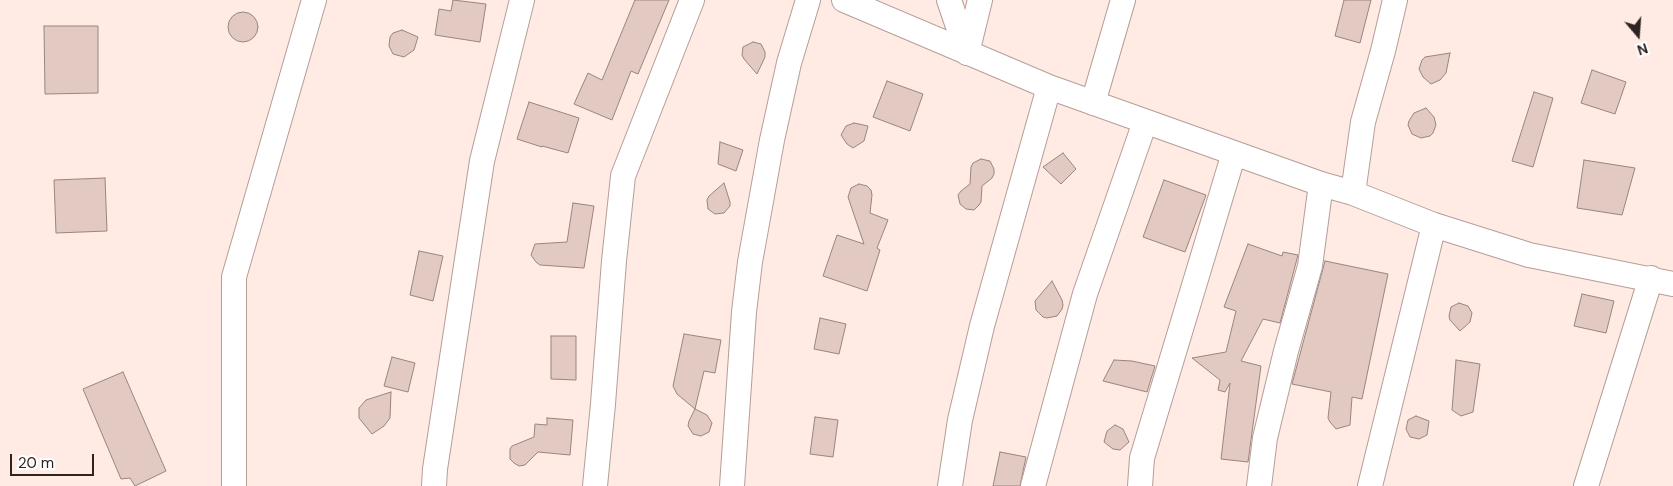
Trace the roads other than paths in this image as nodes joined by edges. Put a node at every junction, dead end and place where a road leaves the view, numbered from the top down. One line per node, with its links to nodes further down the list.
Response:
1 (314, 0): 19 (street)
2 (522, 0): 20 (street)
3 (692, 0): 21 (street)
4 (808, 0): 22 (street)
5 (844, 0): 10 (street)
6 (948, 0): 10 (street)
7 (980, 0): 10 (street)
8 (1123, 0): 12 (street)
9 (1395, 0): 16 (street)
10 (967, 53): 11 (street)
11 (1048, 87): 12 (street); 23 (street)
12 (1093, 103): 13 (street)
13 (1145, 122): 14 (street); 24 (street)
14 (1234, 153): 15 (street); 25 (street)
15 (1321, 184): 16 (street); 26 (street)
16 (1353, 193): 17 (street)
17 (1434, 225): 18 (street); 27 (street)
18 (1662, 281): 28 (street)
19 (234, 486)
20 (434, 486)
21 (595, 486)
22 (732, 486)
23 (950, 486)
24 (1034, 486)
25 (1140, 486)
26 (1259, 486)
27 (1370, 486)
28 (1586, 486)

